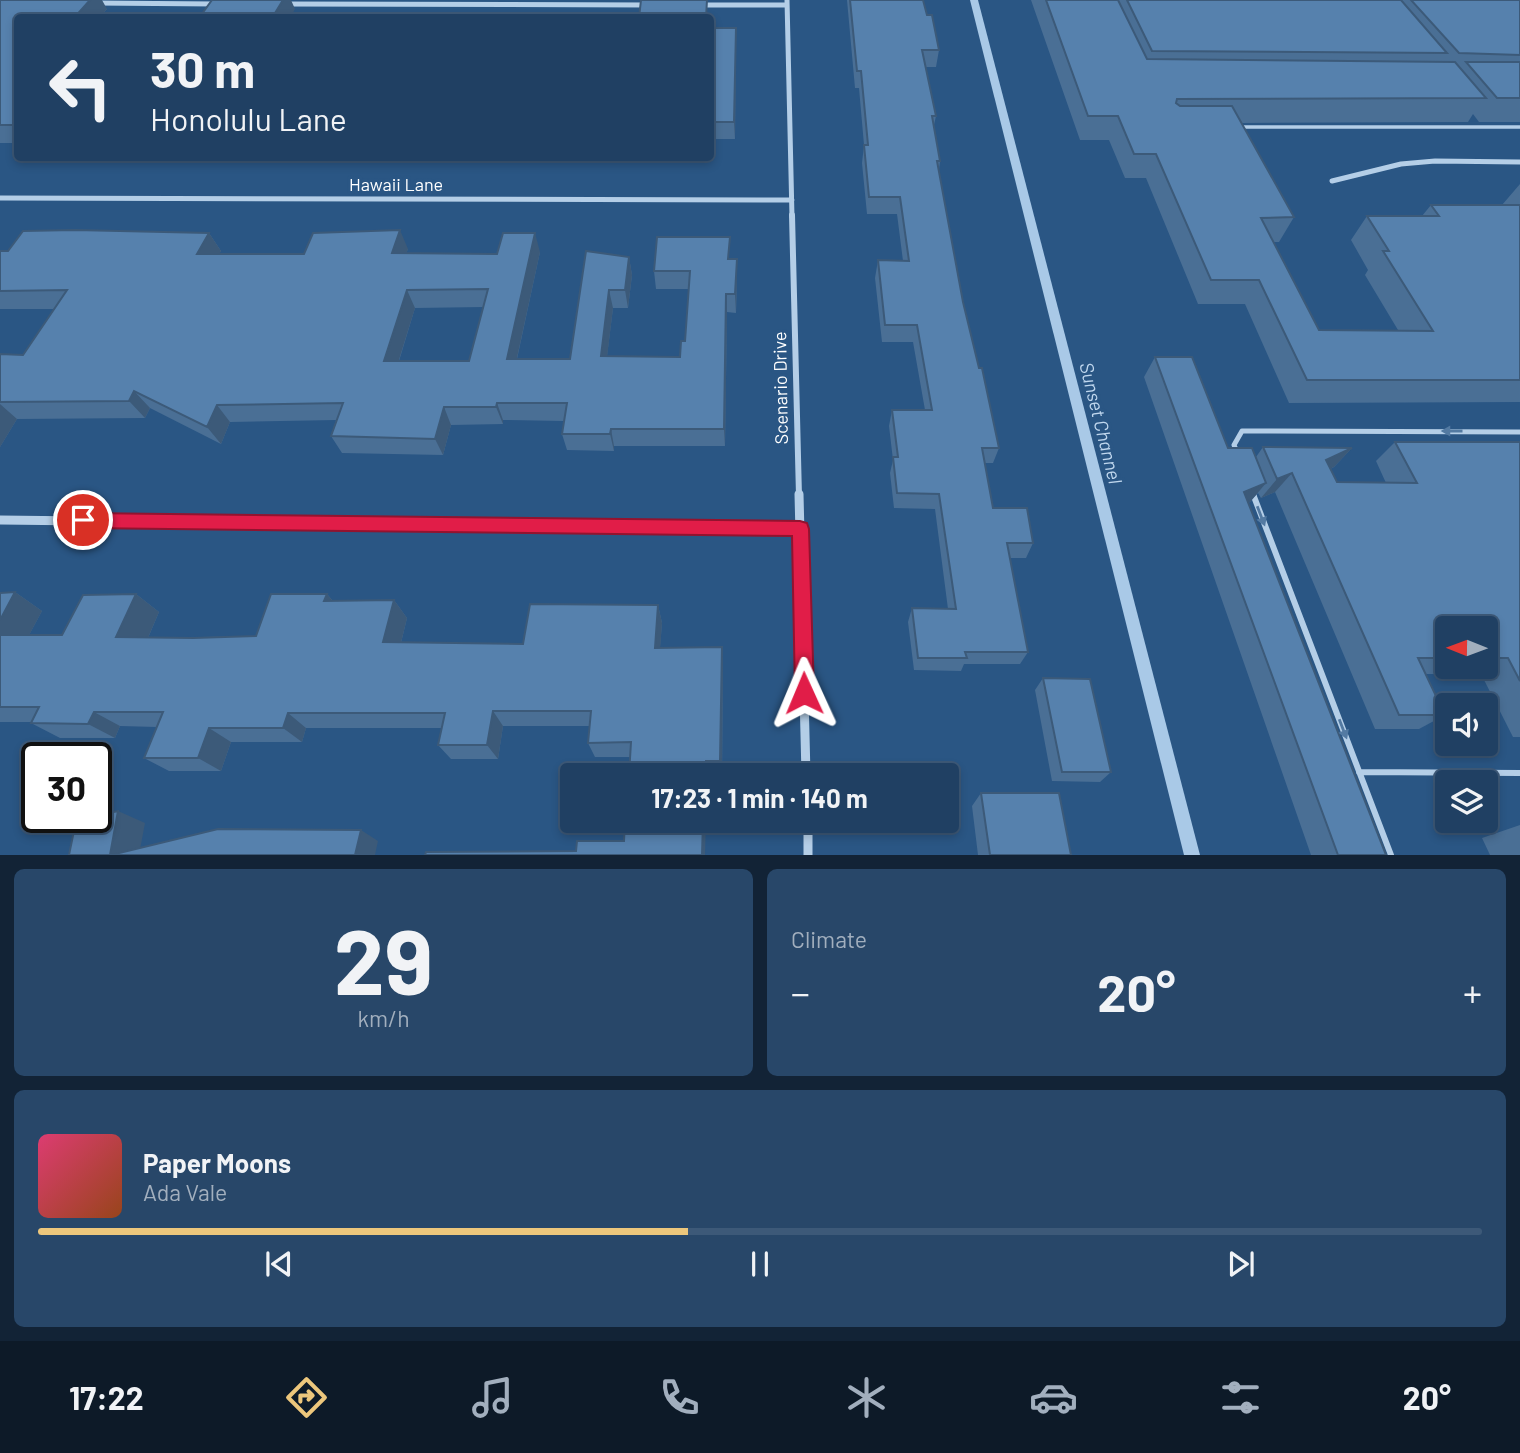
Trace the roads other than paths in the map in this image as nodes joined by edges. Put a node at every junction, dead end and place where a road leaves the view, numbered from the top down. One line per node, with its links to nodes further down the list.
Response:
1 (178, 2): 3 (street); 5 (street)
2 (787, 2): 8 (street); 16 (street, Scenario Drive)
3 (82, 3)
4 (479, 3): 6 (street); 7 (street)
5 (218, 4)
6 (273, 4)
7 (653, 5)
8 (693, 5)
9 (1471, 118): 11 (lane)
10 (1223, 127): 11 (lane)
11 (1478, 127): 12 (lane)
12 (1520, 127)
13 (1520, 162): 14 (street)
14 (1332, 181)
15 (0, 198): 16 (street, Hawaii Lane)
16 (792, 200): 21 (street, Scenario Drive)
17 (1520, 432): 18 (lane, one-way to 18)
18 (1239, 457)
19 (1248, 482): 23 (lane, one-way to 23)
20 (0, 520): 21 (street)
21 (800, 529): 22 (street, Scenario Drive)
22 (806, 763)
23 (1359, 772): 24 (lane); 27 (lane)
24 (1520, 774)
25 (808, 833): 26 (street)
26 (808, 855)
27 (1391, 855)

